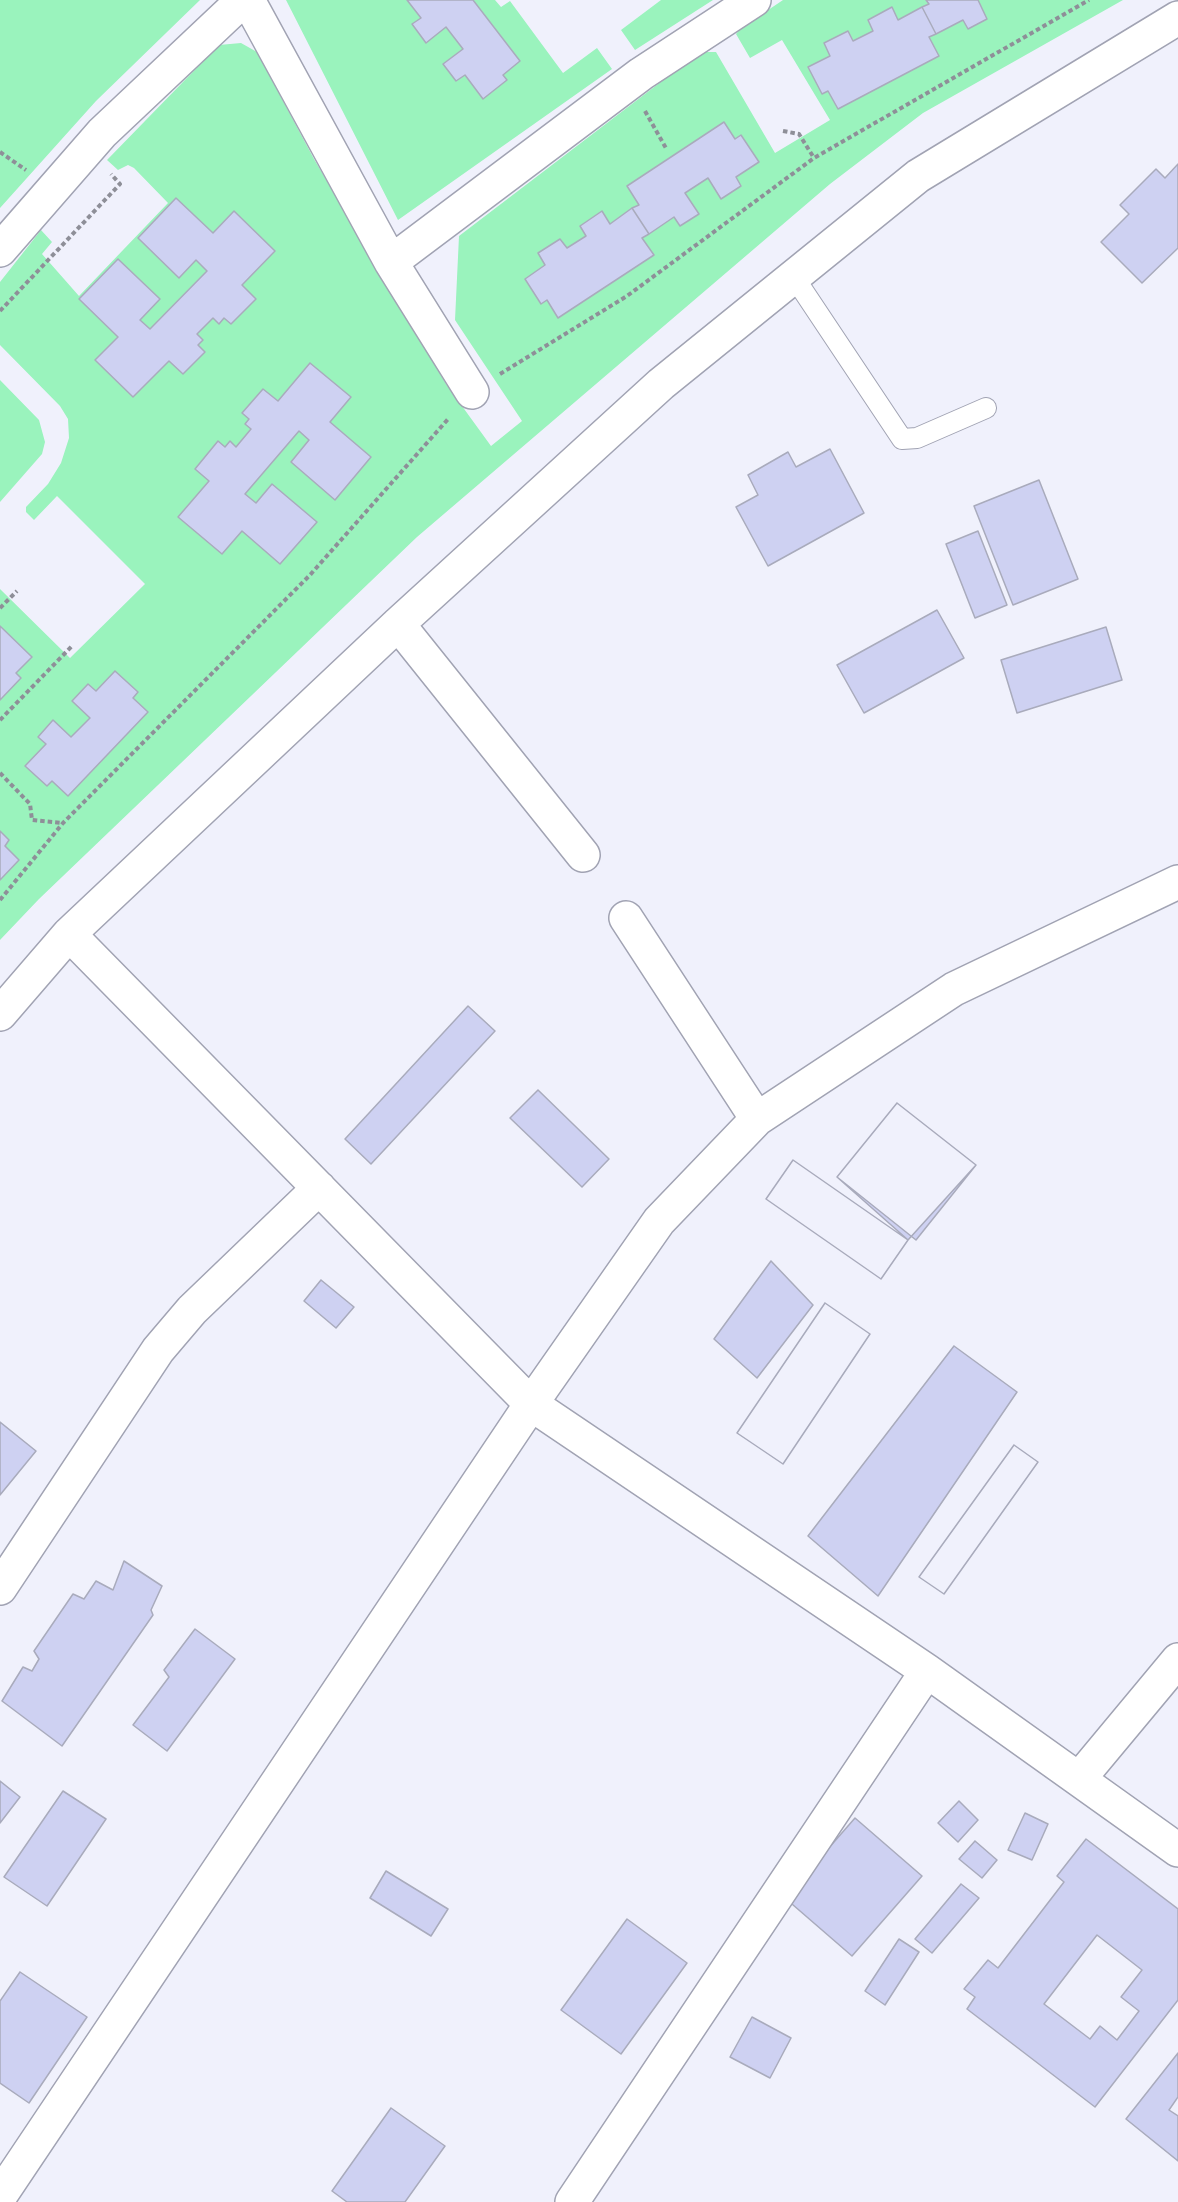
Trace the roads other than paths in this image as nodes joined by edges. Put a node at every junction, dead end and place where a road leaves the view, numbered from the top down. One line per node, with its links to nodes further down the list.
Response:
1 (243, 0): 5 (street)
2 (248, 0): 6 (street)
3 (754, 0): 6 (street)
4 (1178, 18): 7 (street)
5 (0, 250)
6 (391, 262): 8 (street)
7 (794, 277): 9 (lane); 10 (street)
8 (472, 392)
9 (986, 408)
10 (398, 624): 11 (street); 14 (street)
11 (583, 855)
12 (1178, 882): 16 (street)
13 (626, 918): 16 (street)
14 (69, 934): 15 (street); 17 (street)
15 (0, 1014)
16 (757, 1119): 18 (street)
17 (319, 1188): 18 (street); 19 (street)
18 (531, 1404): 21 (street); 24 (street)
19 (0, 1588)
20 (1178, 1660): 22 (street)
21 (927, 1671): 22 (street); 25 (street)
22 (1079, 1779): 23 (street)
23 (1178, 1850)
24 (0, 2196)
25 (572, 2202)

